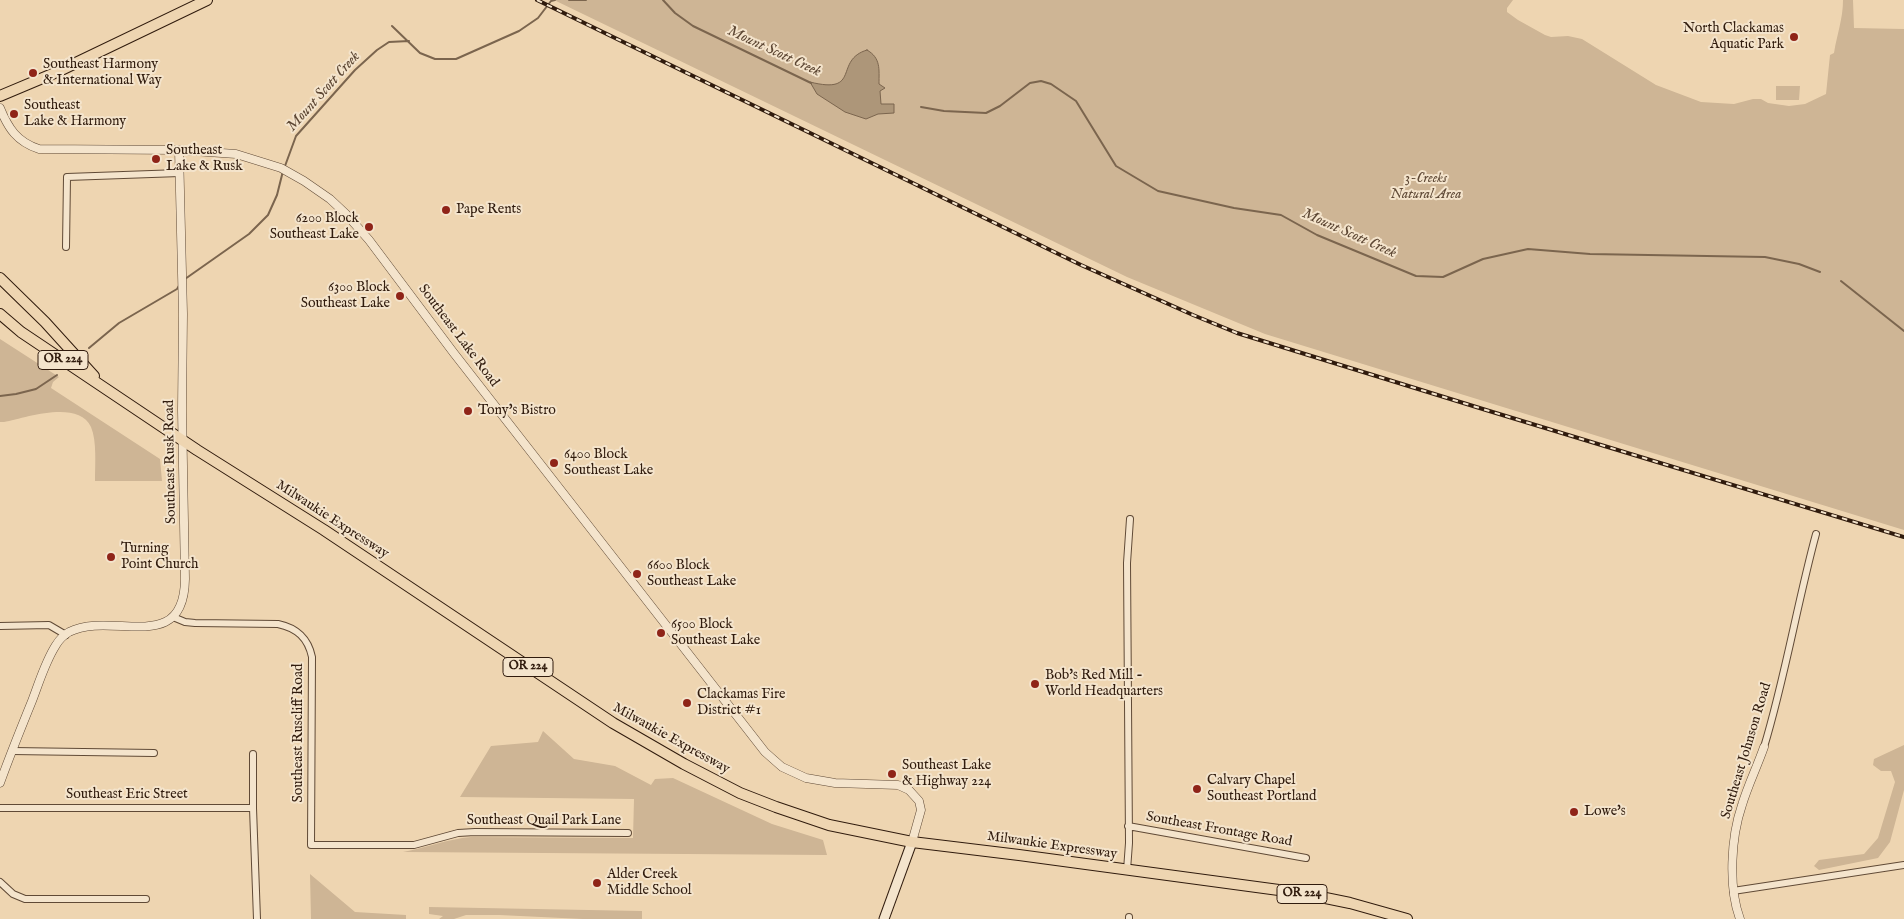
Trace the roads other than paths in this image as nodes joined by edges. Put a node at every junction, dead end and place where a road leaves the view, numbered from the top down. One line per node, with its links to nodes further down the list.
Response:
1 (207, 0): 2 (main road)
2 (0, 96)
3 (0, 108): 4 (street, Southeast Lake Road)
4 (179, 150): 5 (street, Southeast Rusk Road); 27 (street, Southeast Lake Road)
5 (180, 174): 6 (street); 12 (street, Southeast Rusk Road)
6 (66, 248)
7 (0, 278): 11 (main road)
8 (0, 314): 10 (main road, Milwaukie Expressway / OR 224)
9 (0, 322): 10 (main road, Milwaukie Expressway / OR 224)
10 (21, 332): 11 (main road, Milwaukie Expressway / OR 224)
11 (105, 388): 12 (main road, Milwaukie Expressway / OR 224)
12 (182, 440): 15 (street, Southeast Rusk Road); 27 (main road, Milwaukie Expressway / OR 224)
13 (1130, 519): 25 (street)
14 (1816, 534): 18 (street, Southeast Johnson Road)
15 (173, 617): 17 (street); 28 (street, Southeast Ruscliff Road)
16 (0, 626): 17 (street)
17 (66, 634): 19 (street)
18 (1764, 747): 33 (street, Southeast Johnson Road)
19 (12, 751): 20 (street); 22 (street)
20 (154, 753)
21 (253, 754): 24 (street)
22 (0, 782)
23 (0, 808): 24 (street, Southeast Eric Street)
24 (253, 808): 35 (street)
25 (1128, 826): 29 (street, Southeast Frontage Road); 31 (street)
26 (628, 833): 28 (street, Southeast Quail Park Lane)
27 (912, 842): 31 (main road, Milwaukie Expressway / OR 224); 36 (main road)
28 (311, 845)
29 (1306, 858)
30 (1904, 865): 33 (street)
31 (1127, 870): 37 (main road, Milwaukie Expressway / OR 224)
32 (0, 882): 34 (street)
33 (1733, 891): 38 (street, Southeast Johnson Road)
34 (146, 899)
35 (258, 919)
36 (884, 919)
37 (1407, 919)
38 (1740, 919)

